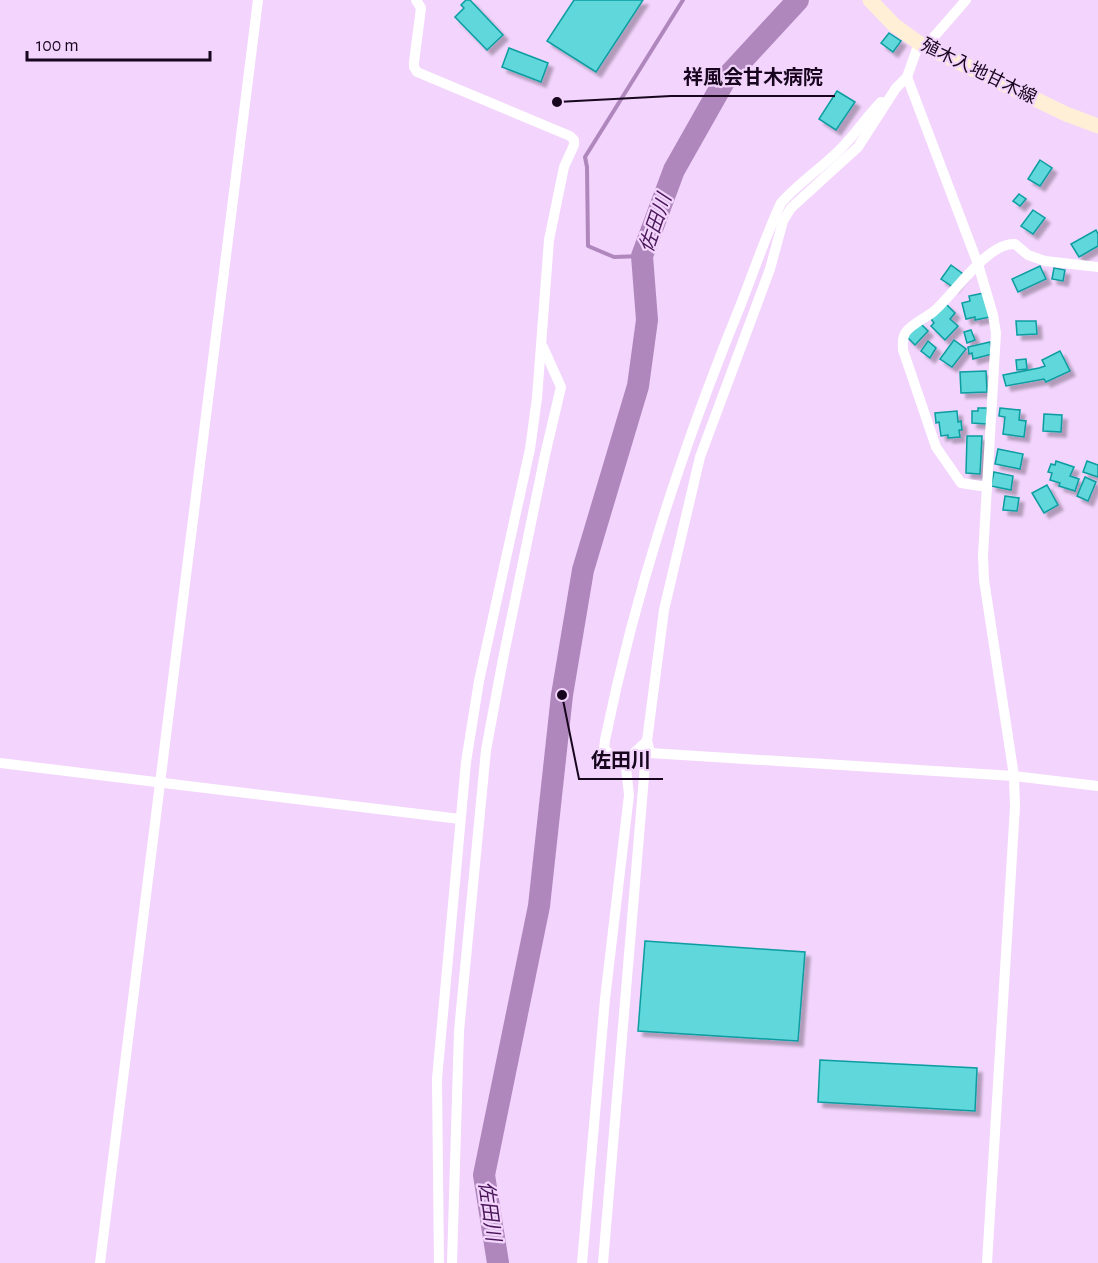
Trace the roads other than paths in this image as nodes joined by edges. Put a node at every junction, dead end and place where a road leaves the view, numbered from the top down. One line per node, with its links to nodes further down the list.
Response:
1 (258, 0): 17 (street)
2 (417, 0): 11 (street)
3 (870, 0): 5 (main road, 殖木入地甘木線)
4 (966, 0): 5 (street)
5 (923, 44): 6 (street); 8 (main road, 殖木入地甘木線)
6 (907, 77): 7 (street); 9 (street)
7 (896, 87): 13 (street); 15 (street)
8 (1098, 126)
9 (978, 264): 10 (street); 12 (street); 12 (street)
10 (1098, 267)
11 (542, 345): 19 (street); 22 (street)
12 (987, 488): 16 (street)
13 (647, 741): 15 (street); 16 (street); 24 (street)
14 (0, 763): 17 (street)
15 (626, 767): 23 (street)
16 (1014, 776): 18 (street); 25 (street)
17 (160, 782): 19 (street); 20 (street)
18 (1098, 786)
19 (460, 819): 21 (street)
20 (100, 1263)
21 (439, 1263)
22 (452, 1263)
23 (582, 1263)
24 (603, 1263)
25 (987, 1263)

